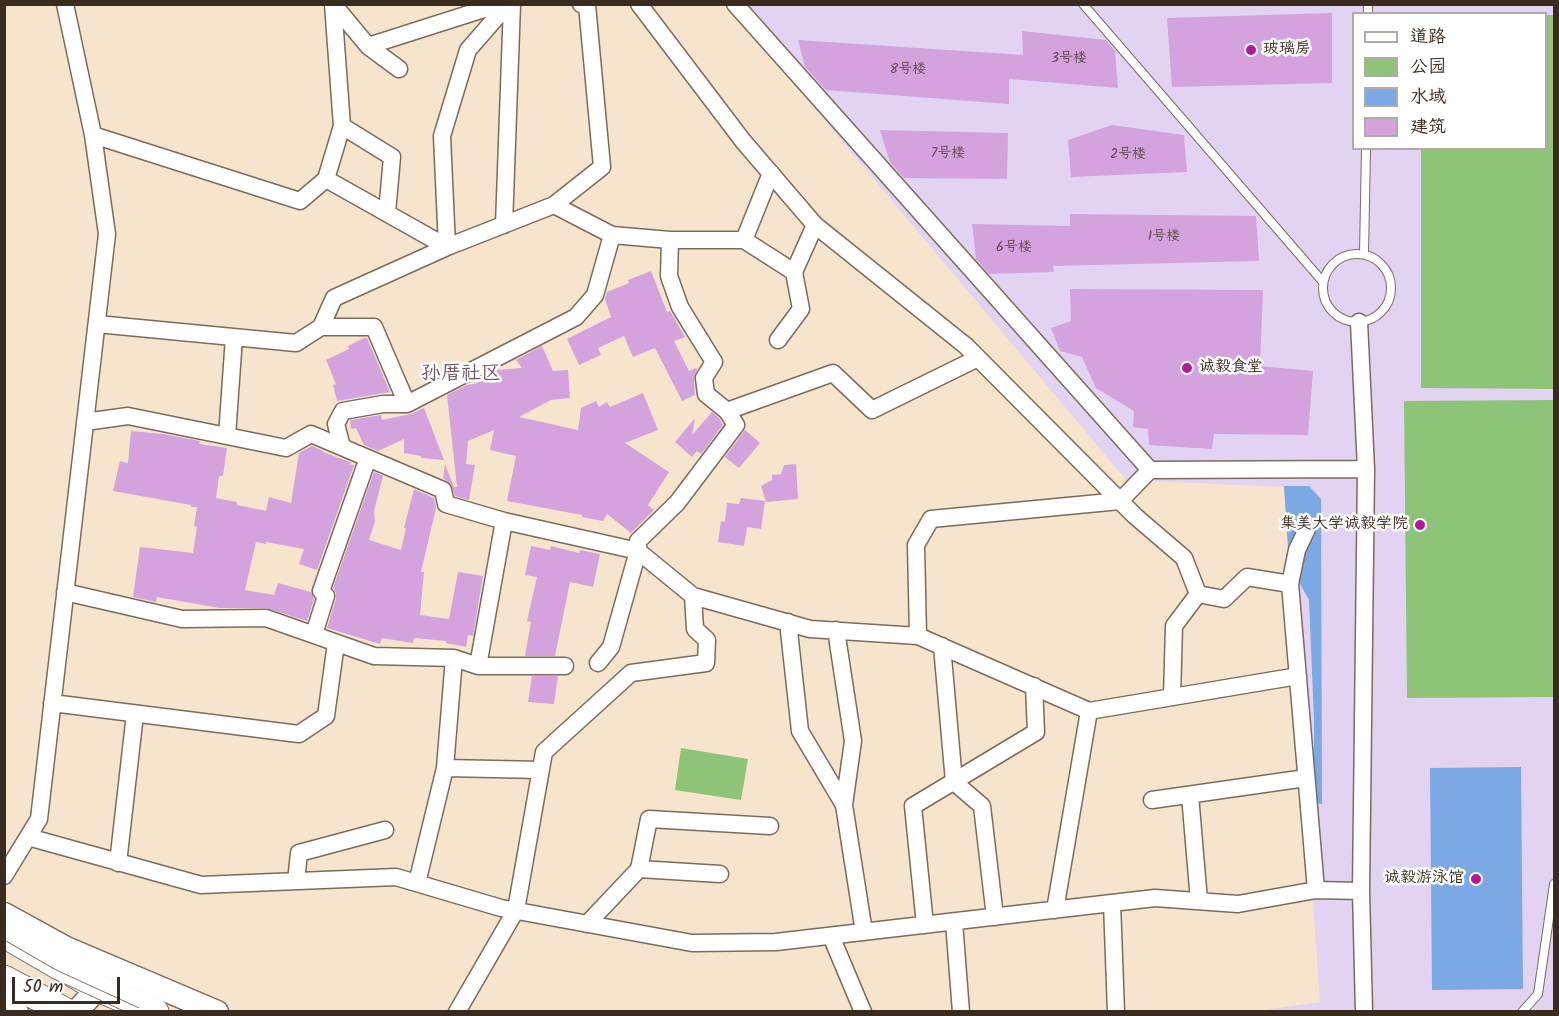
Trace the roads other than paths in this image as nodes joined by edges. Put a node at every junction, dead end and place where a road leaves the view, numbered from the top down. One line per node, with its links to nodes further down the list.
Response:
1 (65, 4): 12 (street)
2 (333, 4): 9 (street); 11 (street)
3 (500, 4): 9 (street)
4 (510, 4): 18 (street); 23 (street)
5 (581, 4): 16 (street)
6 (639, 4): 14 (street)
7 (735, 4): 40 (street)
8 (1083, 4): 26 (lane)
9 (368, 46): 10 (street)
10 (399, 69)
11 (342, 126): 15 (street); 17 (street)
12 (93, 135): 15 (street); 28 (street)
13 (1366, 150): 24 (lane)
14 (771, 173): 19 (street); 22 (street)
15 (326, 179): 17 (street)
16 (554, 205): 18 (street); 20 (street)
17 (387, 213): 23 (street)
18 (504, 225): 23 (street)
19 (815, 225): 25 (street); 32 (street)
20 (612, 235): 21 (street); 33 (street)
21 (670, 240): 22 (street); 34 (street)
22 (744, 240): 25 (street)
23 (447, 247): 29 (street)
24 (1364, 254): 26 (lane); 27 (lane)
25 (794, 272): 31 (street)
26 (1323, 282): 27 (lane)
27 (1359, 322): 39 (street)
28 (97, 324): 30 (street); 35 (street)
29 (321, 327): 30 (street); 33 (street)
30 (234, 337): 36 (street)
31 (778, 340)
32 (978, 358): 34 (street); 41 (street)
33 (407, 404): 37 (street)
34 (727, 411): 44 (street)
35 (85, 422): 36 (street); 46 (street)
36 (227, 436): 37 (street)
37 (342, 447): 38 (street)
38 (368, 458): 42 (street); 51 (street)
39 (1366, 469): 40 (street); 83 (street)
40 (1150, 470): 41 (street)
41 (1120, 501): 47 (street); 52 (street)
42 (504, 521): 44 (street); 57 (street)
43 (1307, 530): 45 (street)
44 (638, 551): 48 (street); 56 (street)
45 (1290, 584): 47 (street); 59 (street)
46 (65, 592): 51 (street); 62 (street)
47 (1198, 594): 61 (street)
48 (693, 596): 49 (street); 66 (street)
49 (788, 622): 50 (street); 71 (street)
50 (836, 630): 52 (street); 71 (street)
51 (314, 634): 53 (street)
52 (918, 636): 54 (street)
53 (336, 643): 55 (street); 64 (street)
54 (942, 646): 60 (street); 68 (street)
55 (454, 658): 57 (street); 65 (street)
56 (598, 663)
57 (478, 666): 58 (street)
58 (565, 666)
59 (1298, 676): 61 (street); 67 (street)
60 (1034, 686): 63 (street); 68 (street)
61 (1172, 697): 63 (street)
62 (52, 704): 64 (street); 74 (street)
63 (1089, 711): 87 (street)
64 (135, 714): 75 (street)
65 (445, 768): 66 (street); 80 (street)
66 (541, 770): 86 (street)
67 (1306, 778): 69 (street); 82 (street)
68 (954, 782): 89 (street); 92 (street)
69 (1190, 795): 70 (street); 84 (street)
70 (1152, 800)
71 (844, 804): 93 (street)
72 (770, 826): 76 (street)
73 (385, 830): 79 (street)
74 (28, 837): 75 (street); 78 (street)
75 (118, 863): 79 (street)
76 (639, 869): 77 (street); 91 (street)
77 (720, 874)
78 (4, 876)
79 (296, 881): 80 (street)
80 (417, 883): 86 (street)
81 (1554, 884): 112 (lane)
82 (1316, 890): 83 (street); 84 (street)
83 (1361, 891): 111 (street)
84 (1199, 901): 85 (street)
85 (1112, 903): 87 (street); 110 (street)
86 (516, 910): 91 (street); 107 (street)
87 (1055, 910): 89 (street)
88 (4, 914): 106 (main road)
89 (995, 917): 90 (street)
90 (954, 922): 92 (street); 109 (street)
91 (587, 924): 95 (street)
92 (925, 925): 93 (street)
93 (864, 932): 95 (street)
94 (4, 933): 98 (highway)
95 (831, 936): 108 (street)
96 (4, 945): 104 (lane, bridge)
97 (4, 979): 101 (main road); 102 (highway)
98 (98, 988): 103 (main road); 105 (highway)
99 (4, 1000): 100 (main road)
100 (17, 1011)
101 (38, 1011)
102 (66, 1011)
103 (76, 1011)
104 (137, 1011)
105 (154, 1011)
106 (217, 1011)
107 (457, 1011)
108 (863, 1011)
109 (961, 1011)
110 (1116, 1011)
111 (1364, 1011)
112 (1522, 1011)

